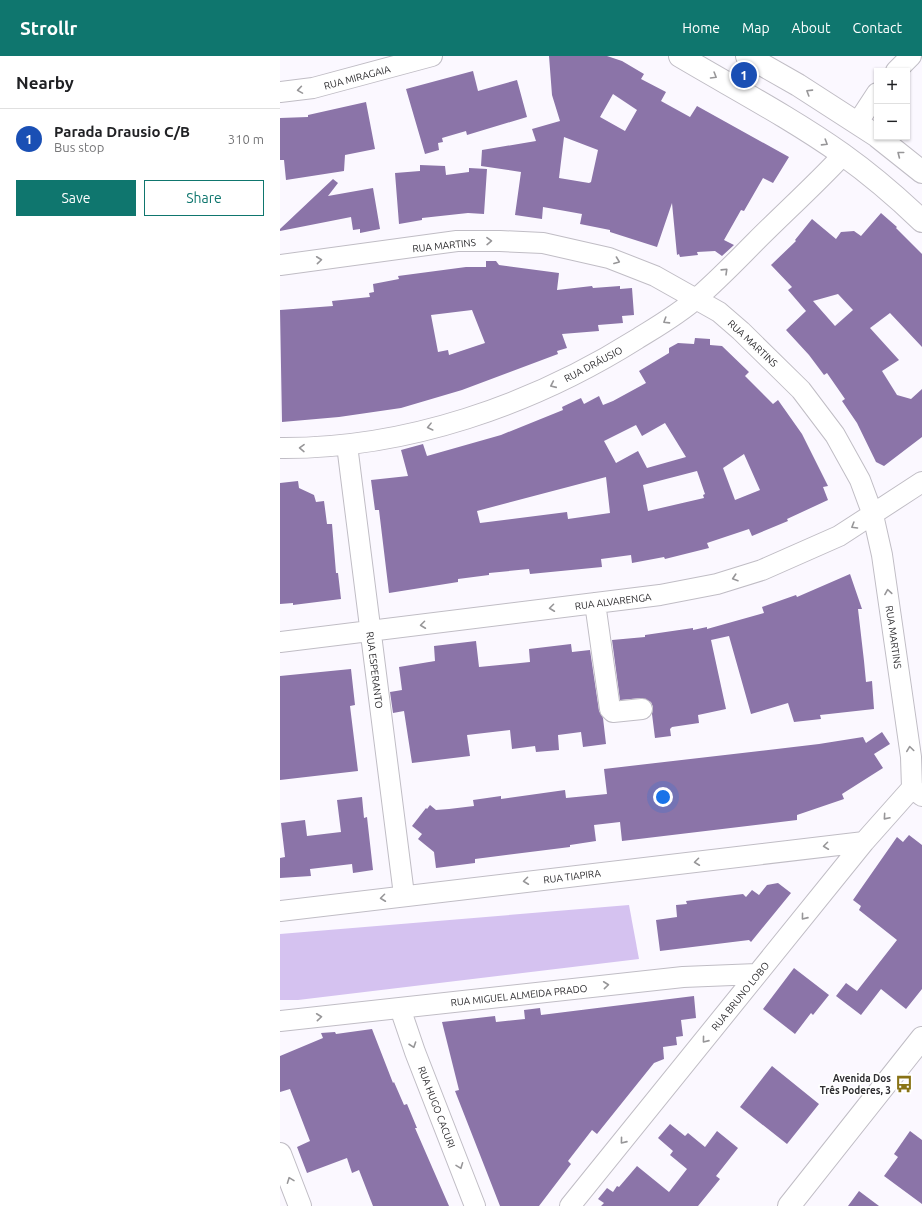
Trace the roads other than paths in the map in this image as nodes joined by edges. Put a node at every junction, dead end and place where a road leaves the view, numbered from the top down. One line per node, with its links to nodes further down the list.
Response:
1 (432, 56): 6 (street, RUA MIRAGAIA, one-way to 6)
2 (680, 56): 11 (main road, one-way to 11)
3 (747, 56): 8 (main road, one-way to 3)
4 (911, 56): 5 (street)
5 (899, 68)
6 (280, 92)
7 (874, 98): 8 (street)
8 (858, 122): 9 (main road)
9 (874, 134)
10 (882, 140): 12 (main road, one-way to 10)
11 (843, 155): 13 (main road); 15 (street, RUA DRÁUSIO, one-way to 11)
12 (922, 172)
13 (922, 221)
14 (280, 265): 15 (street, RUA MARTINS, one-way to 15)
15 (697, 298): 16 (street, RUA DRÁUSIO, one-way to 16); 19 (street, RUA MARTINS)
16 (347, 445): 17 (street, RUA DRÁUSIO, one-way to 17); 21 (street, RUA ESPERANTO)
17 (280, 448)
18 (922, 482): 19 (street, RUA ALVARENGA)
19 (873, 515): 20 (street, RUA ALVARENGA, one-way to 20); 24 (street, RUA MARTINS, one-way to 19)
20 (595, 603): 21 (street, RUA ALVARENGA, one-way to 21); 23 (street)
21 (370, 631): 22 (street, RUA ALVARENGA); 26 (street, RUA ESPERANTO)
22 (280, 642)
23 (642, 709)
24 (917, 792): 25 (street, RUA BRUNO LOBO, one-way to 25)
25 (864, 842): 26 (street, RUA TIAPIRA, one-way to 26); 28 (street, RUA BRUNO LOBO, one-way to 28)
26 (404, 895): 27 (street, RUA TIAPIRA, one-way to 27)
27 (280, 911)
28 (757, 974): 29 (street, RUA MIGUEL ALMEIDA PRADO, one-way to 28); 35 (street, RUA BRUNO LOBO, one-way to 35)
29 (400, 1008): 30 (street, RUA MIGUEL ALMEIDA PRADO, one-way to 29); 34 (street, RUA HUGO CACURI, one-way to 34)
30 (280, 1021)
31 (922, 1038): 36 (main road)
32 (280, 1154): 33 (main road, one-way to 32)
33 (300, 1206)
34 (476, 1206)
35 (570, 1206)
36 (789, 1206)

